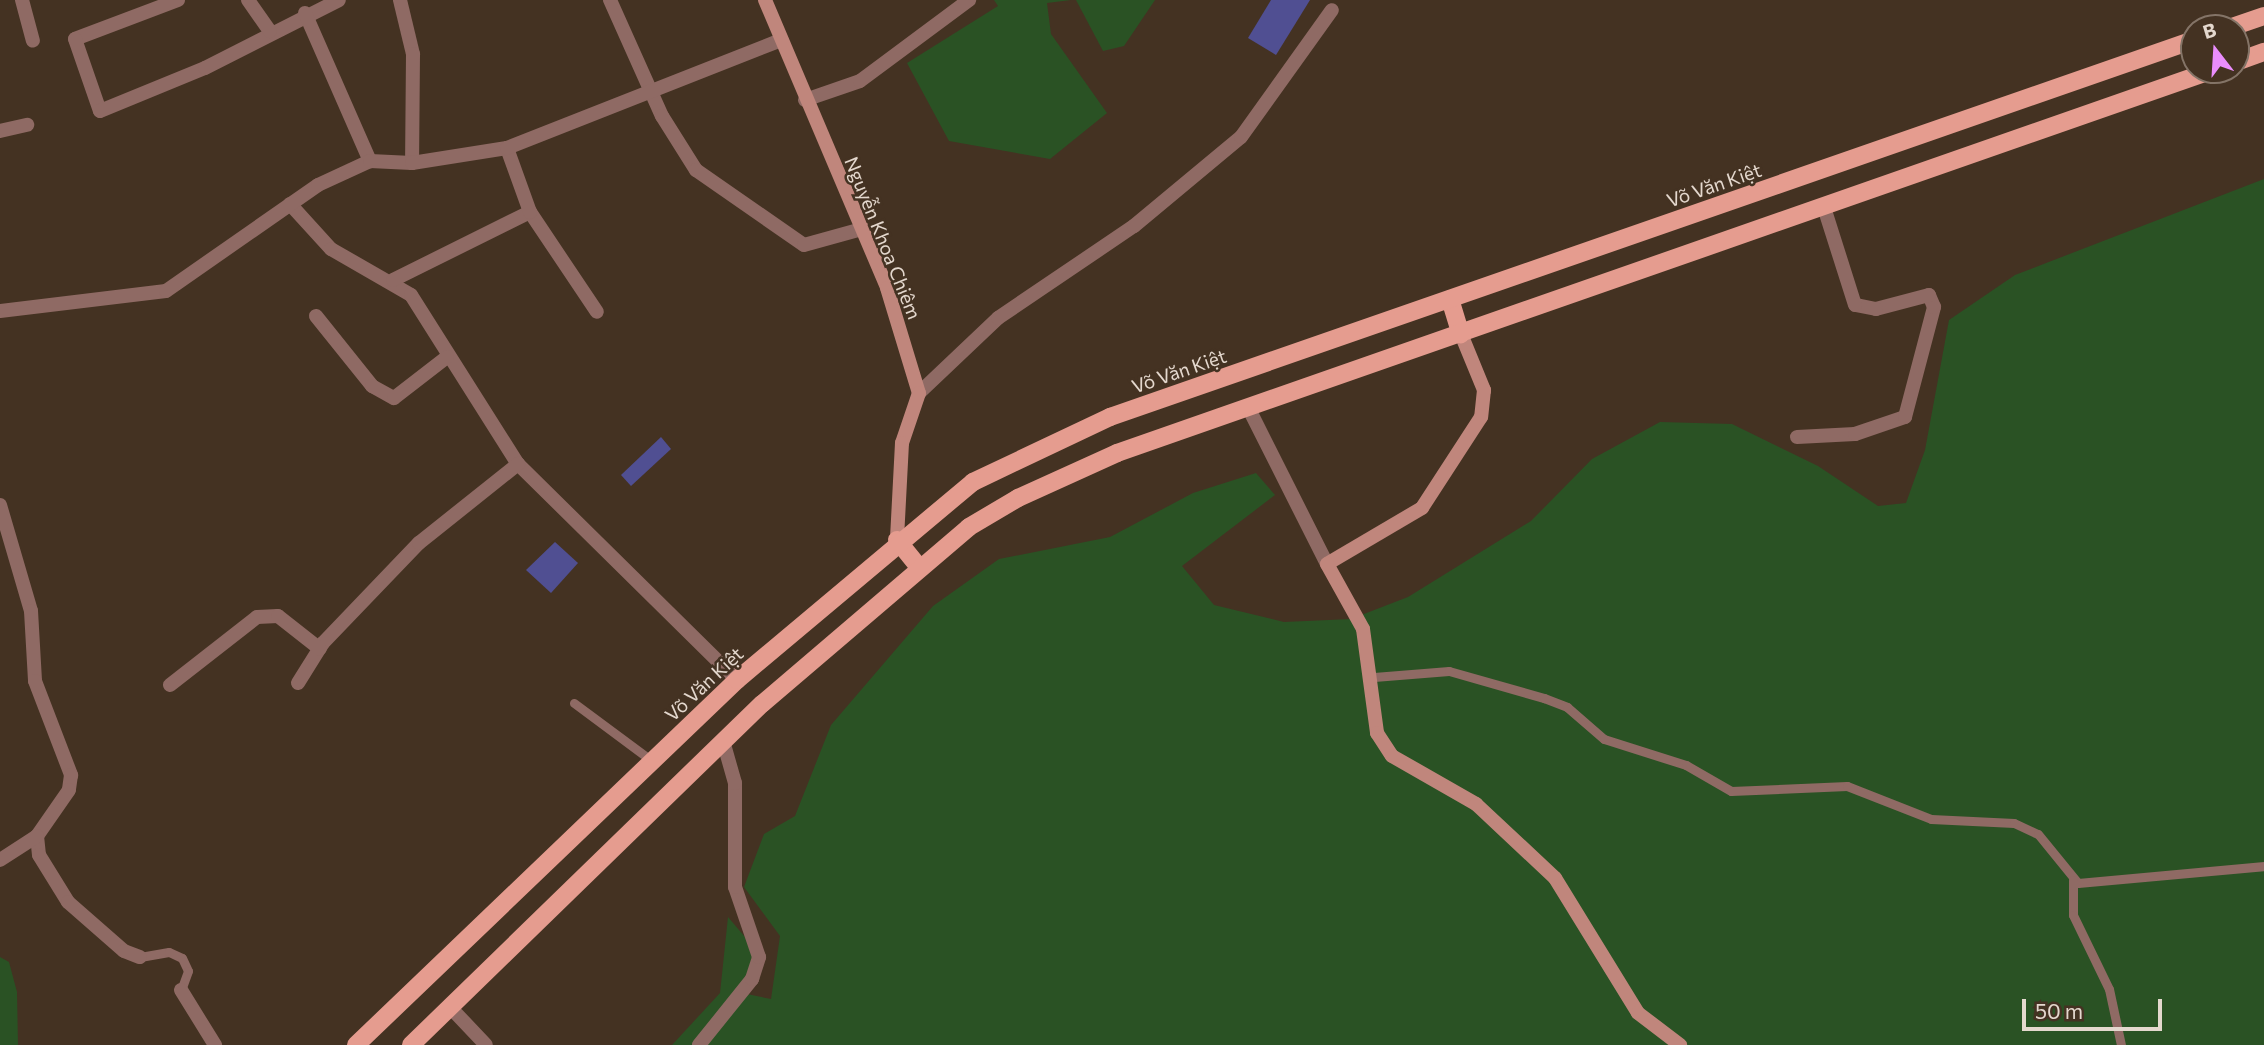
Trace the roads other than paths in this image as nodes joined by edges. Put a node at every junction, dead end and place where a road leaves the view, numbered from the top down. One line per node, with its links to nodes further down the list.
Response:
1 (22, 0): 13 (street)
2 (178, 0): 11 (street)
3 (248, 0): 11 (street)
4 (339, 0): 10 (street)
5 (400, 0): 22 (street)
6 (610, 0): 16 (street)
7 (765, 0): 12 (street, Nguyễn Khoa Chiêm)
8 (969, 0): 17 (street)
9 (1332, 10): 34 (street)
10 (304, 13): 11 (street); 21 (street)
11 (270, 31)
12 (781, 40): 16 (street); 17 (street, Nguyễn Khoa Chiêm)
13 (33, 41)
14 (2180, 45): 28 (main road, Võ Văn Kiệt)
15 (2180, 82): 24 (main road)
16 (648, 88): 20 (street); 26 (street)
17 (805, 100): 26 (street, Nguyễn Khoa Chiêm)
18 (27, 125): 19 (street)
19 (0, 131)
20 (506, 148): 22 (street); 25 (street)
21 (370, 160): 22 (street); 23 (street)
22 (412, 163)
23 (290, 204): 27 (street); 29 (street)
24 (1824, 206): 32 (main road); 36 (street)
25 (530, 212): 27 (street); 30 (street)
26 (862, 229): 34 (street, Nguyễn Khoa Chiêm)
27 (393, 280): 33 (street)
28 (1450, 299): 32 (main road); 39 (main road, Võ Văn Kiệt)
29 (0, 311)
30 (597, 312)
31 (316, 316): 33 (street)
32 (1461, 334): 35 (main road); 40 (street)
33 (447, 358): 37 (street)
34 (919, 393): 39 (street)
35 (1249, 409): 40 (street); 41 (main road)
36 (1797, 437)
37 (518, 464): 42 (street); 44 (street)
38 (0, 505): 50 (street)
39 (897, 540): 41 (main road); 44 (main road, Võ Văn Kiệt)
40 (1327, 564): 43 (street)
41 (920, 568): 48 (main road)
42 (320, 649): 45 (street); 46 (street)
43 (1374, 677): 53 (lane); 62 (street)
44 (737, 680): 49 (main road, Võ Văn Kiệt)
45 (298, 684)
46 (170, 685)
47 (574, 703): 49 (lane)
48 (723, 741): 56 (main road); 61 (street)
49 (652, 761): 58 (main road, Võ Văn Kiệt)
50 (37, 836): 51 (street); 54 (street)
51 (0, 860)
52 (2264, 866): 53 (lane)
53 (2073, 880): 63 (lane)
54 (140, 957): 55 (lane)
55 (181, 990): 57 (street)
56 (450, 1007): 59 (main road); 60 (street)
57 (215, 1045)
58 (356, 1045)
59 (411, 1045)
60 (486, 1045)
61 (698, 1045)
62 (1680, 1045)
63 (2121, 1045)

